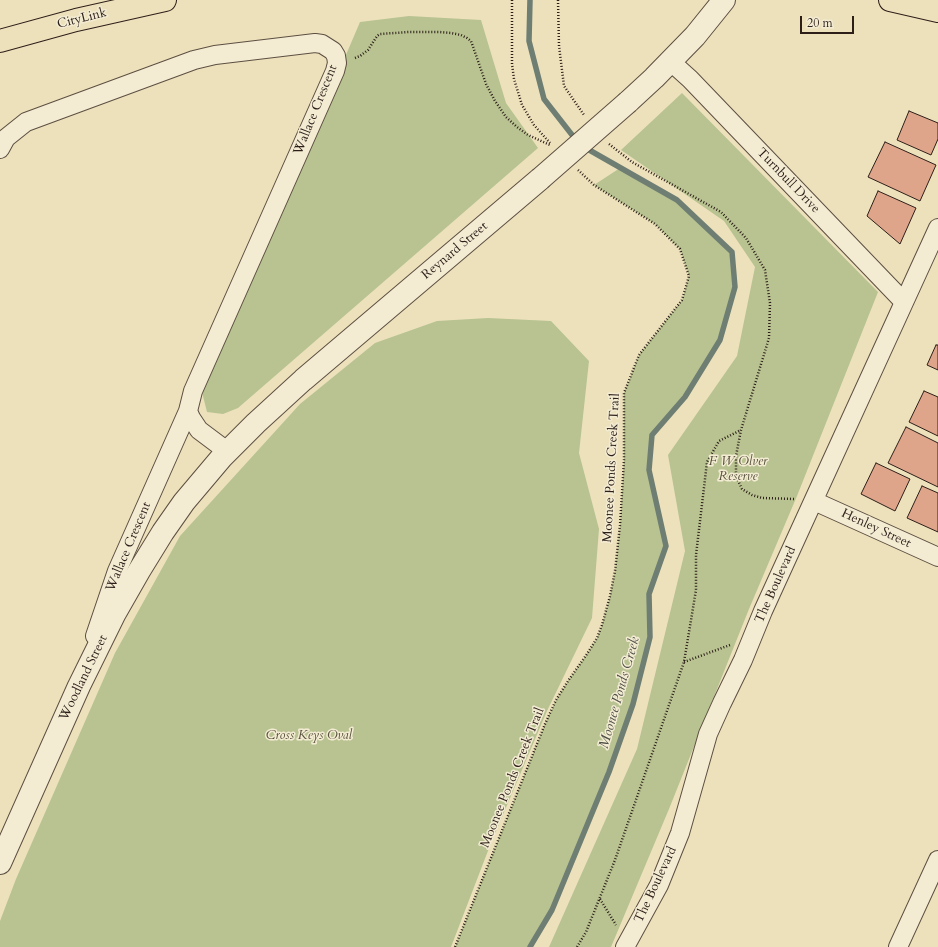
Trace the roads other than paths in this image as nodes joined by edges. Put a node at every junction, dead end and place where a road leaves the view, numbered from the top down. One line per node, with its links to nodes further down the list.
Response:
1 (165, 0): 5 (highway, CityLink)
2 (724, 0): 6 (street, Reynard Street)
3 (890, 0): 4 (highway)
4 (938, 11)
5 (0, 41)
6 (670, 61): 9 (street, Turnbull Drive); 11 (street, Reynard Street, bridge)
7 (0, 149): 10 (street, Wallace Crescent)
8 (938, 228): 9 (street, The Boulevard)
9 (904, 302): 12 (street, The Boulevard)
10 (188, 411): 11 (street); 15 (street, Wallace Crescent)
11 (227, 451): 13 (street, Reynard Street)
12 (814, 501): 14 (street, Henley Street); 18 (street, The Boulevard)
13 (184, 502): 15 (street, Woodland Street)
14 (938, 557)
15 (79, 686): 17 (street, Woodland Street)
16 (938, 860): 19 (street)
17 (0, 862)
18 (625, 947)
19 (898, 947)

